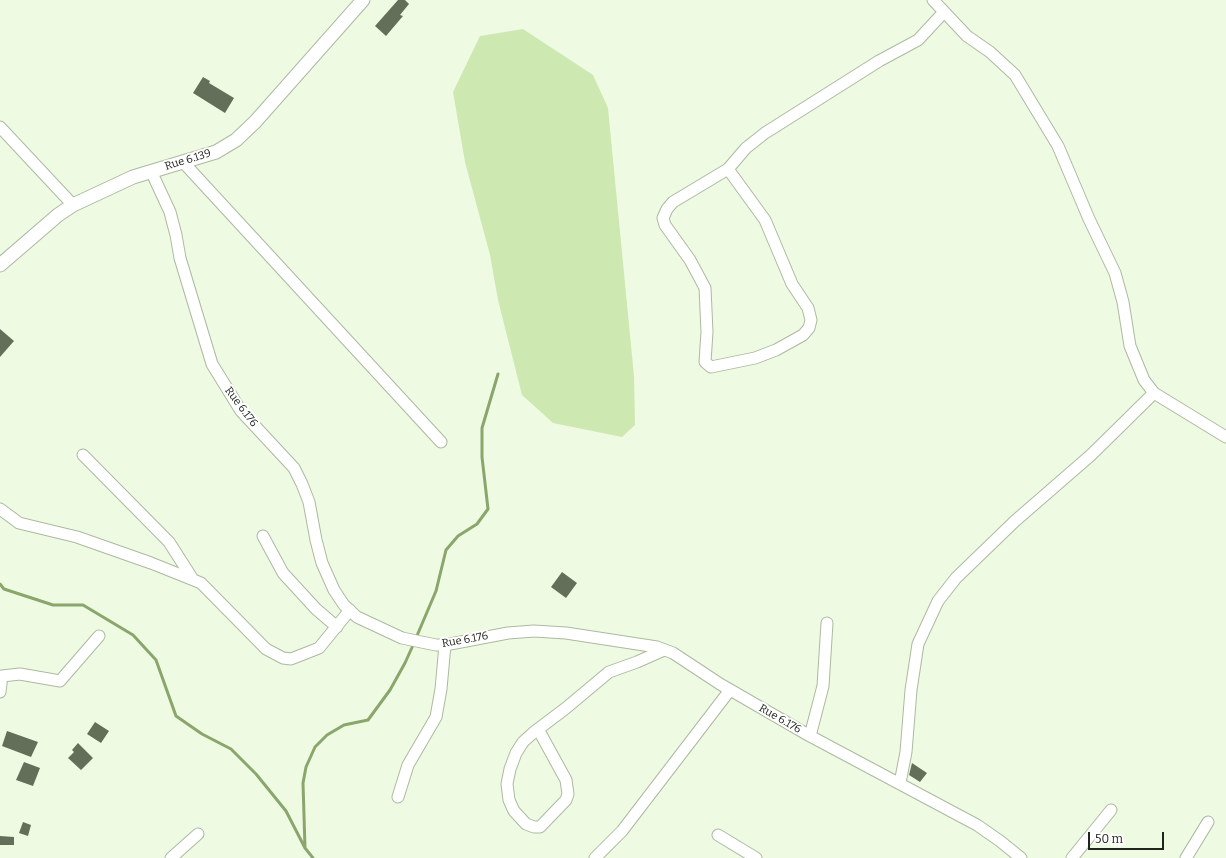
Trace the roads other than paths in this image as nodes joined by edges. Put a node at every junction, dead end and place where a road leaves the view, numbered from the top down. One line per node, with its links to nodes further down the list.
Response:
1 (364, 0): 5 (street, Rue 6.139)
2 (933, 0): 3 (street)
3 (944, 12): 6 (street); 10 (street)
4 (0, 127): 8 (street)
5 (183, 162): 7 (street, Rue 6.139); 12 (street)
6 (728, 169): 6 (street)
7 (151, 171): 8 (street, Rue 6.139); 17 (street, Rue 6.176)
8 (73, 205): 9 (street, Rue 6.139)
9 (0, 265)
10 (1154, 393): 11 (street); 27 (street)
11 (1226, 438)
12 (441, 442)
13 (83, 455): 16 (street)
14 (0, 509): 16 (street)
15 (263, 536): 19 (street)
16 (192, 578): 19 (street)
17 (350, 610): 19 (street); 21 (street, Rue 6.176)
18 (827, 623): 26 (street)
19 (337, 627)
20 (99, 636): 24 (street)
21 (445, 645): 22 (street, Rue 6.176); 28 (street)
22 (664, 650): 23 (street, Rue 6.176); 25 (street)
23 (730, 690): 26 (street, Rue 6.176); 34 (street)
24 (0, 692)
25 (538, 729): 25 (street)
26 (810, 736): 27 (street, Rue 6.176)
27 (900, 783): 36 (street, Rue 6.176)
28 (398, 797)
29 (1111, 810): 37 (street)
30 (1208, 822): 38 (street)
31 (198, 834): 33 (street)
32 (718, 835): 35 (street)
33 (171, 858)
34 (595, 858)
35 (756, 858)
36 (1021, 858)
37 (1072, 858)
38 (1186, 858)

